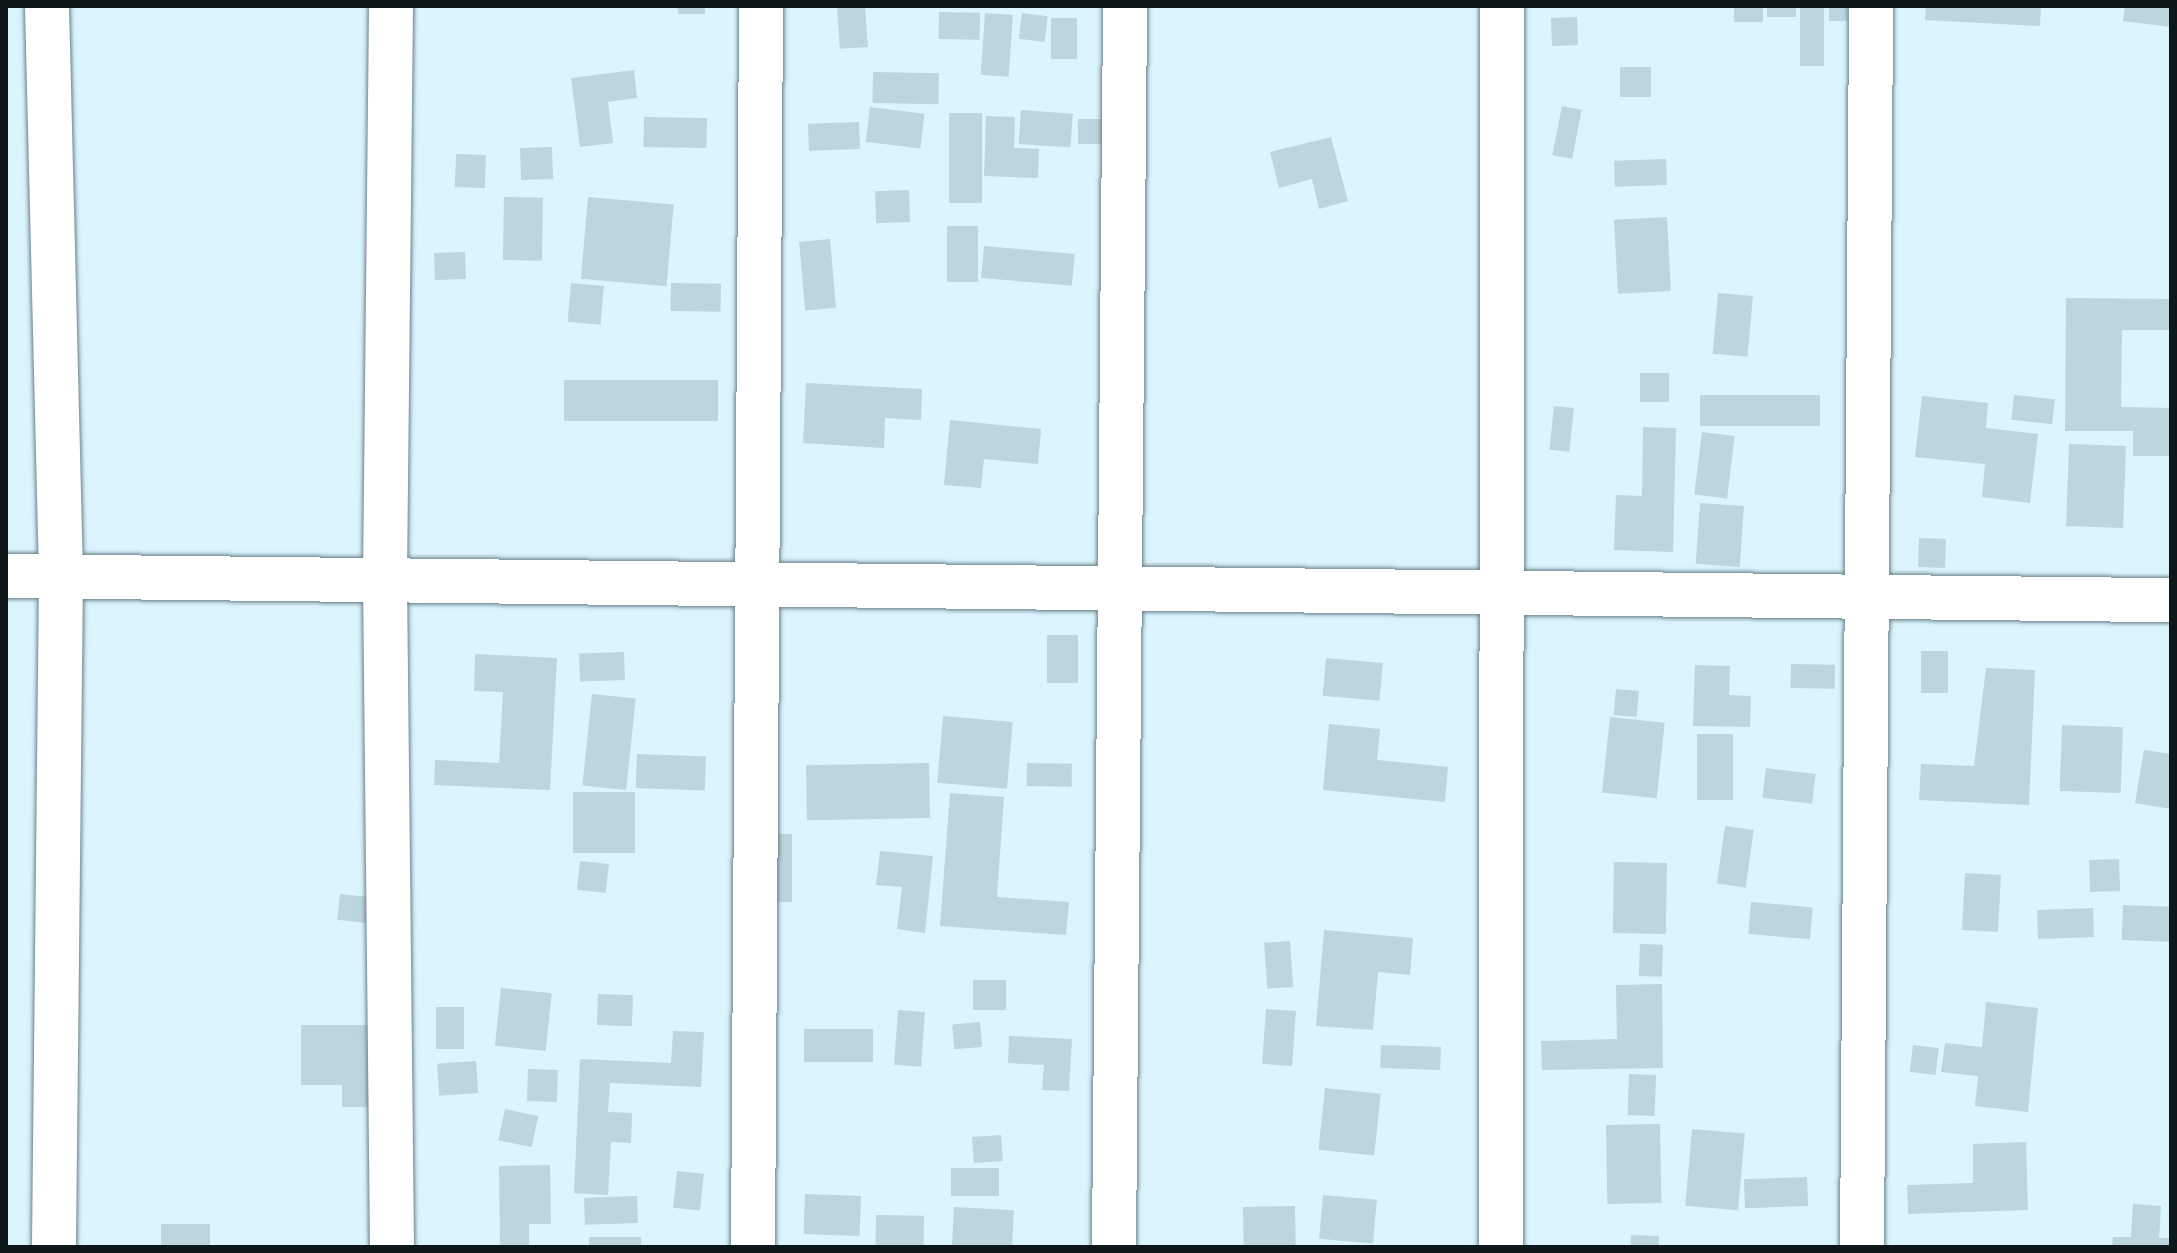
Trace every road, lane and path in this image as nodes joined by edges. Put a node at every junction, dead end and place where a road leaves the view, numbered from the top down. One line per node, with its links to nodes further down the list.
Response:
1 (47, 6): 8 (street)
2 (391, 6): 9 (street)
3 (761, 6): 11 (street)
4 (1125, 6): 10 (street)
5 (1502, 6): 12 (street)
6 (1871, 6): 13 (street)
7 (6, 576): 8 (street)
8 (61, 576): 9 (street); 15 (street)
9 (385, 579): 11 (street); 16 (street)
10 (1125, 586): 11 (street); 12 (street); 18 (street)
11 (757, 590): 17 (street)
12 (1501, 591): 13 (street); 19 (street)
13 (1865, 597): 14 (street); 20 (street)
14 (2171, 600)
15 (54, 1247)
16 (392, 1247)
17 (753, 1247)
18 (1114, 1247)
19 (1501, 1247)
20 (1862, 1247)

